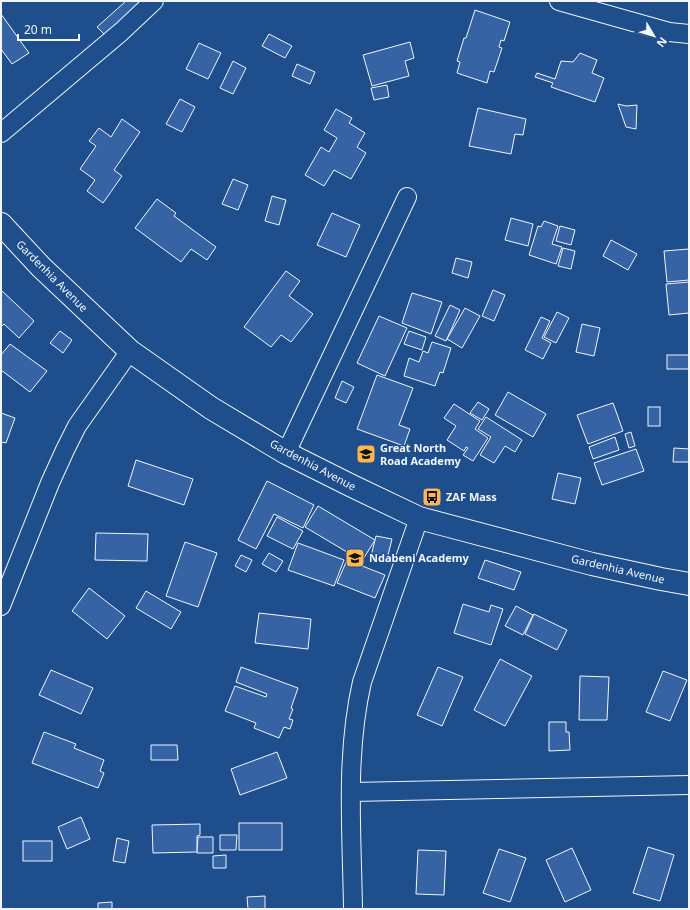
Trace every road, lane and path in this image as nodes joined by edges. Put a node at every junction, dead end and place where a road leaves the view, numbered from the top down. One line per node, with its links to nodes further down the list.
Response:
1 (154, 1): 4 (street)
2 (559, 1): 3 (street)
3 (689, 34)
4 (1, 133)
5 (407, 197): 8 (street)
6 (1, 224): 7 (main road, Gardenhia Avenue)
7 (130, 351): 8 (main road, Gardenhia Avenue); 11 (street)
8 (286, 453): 9 (main road, Gardenhia Avenue)
9 (419, 518): 10 (main road, Gardenhia Avenue); 13 (street)
10 (689, 584)
11 (1, 606)
12 (689, 785): 13 (street)
13 (351, 792): 14 (street)
14 (353, 909)

